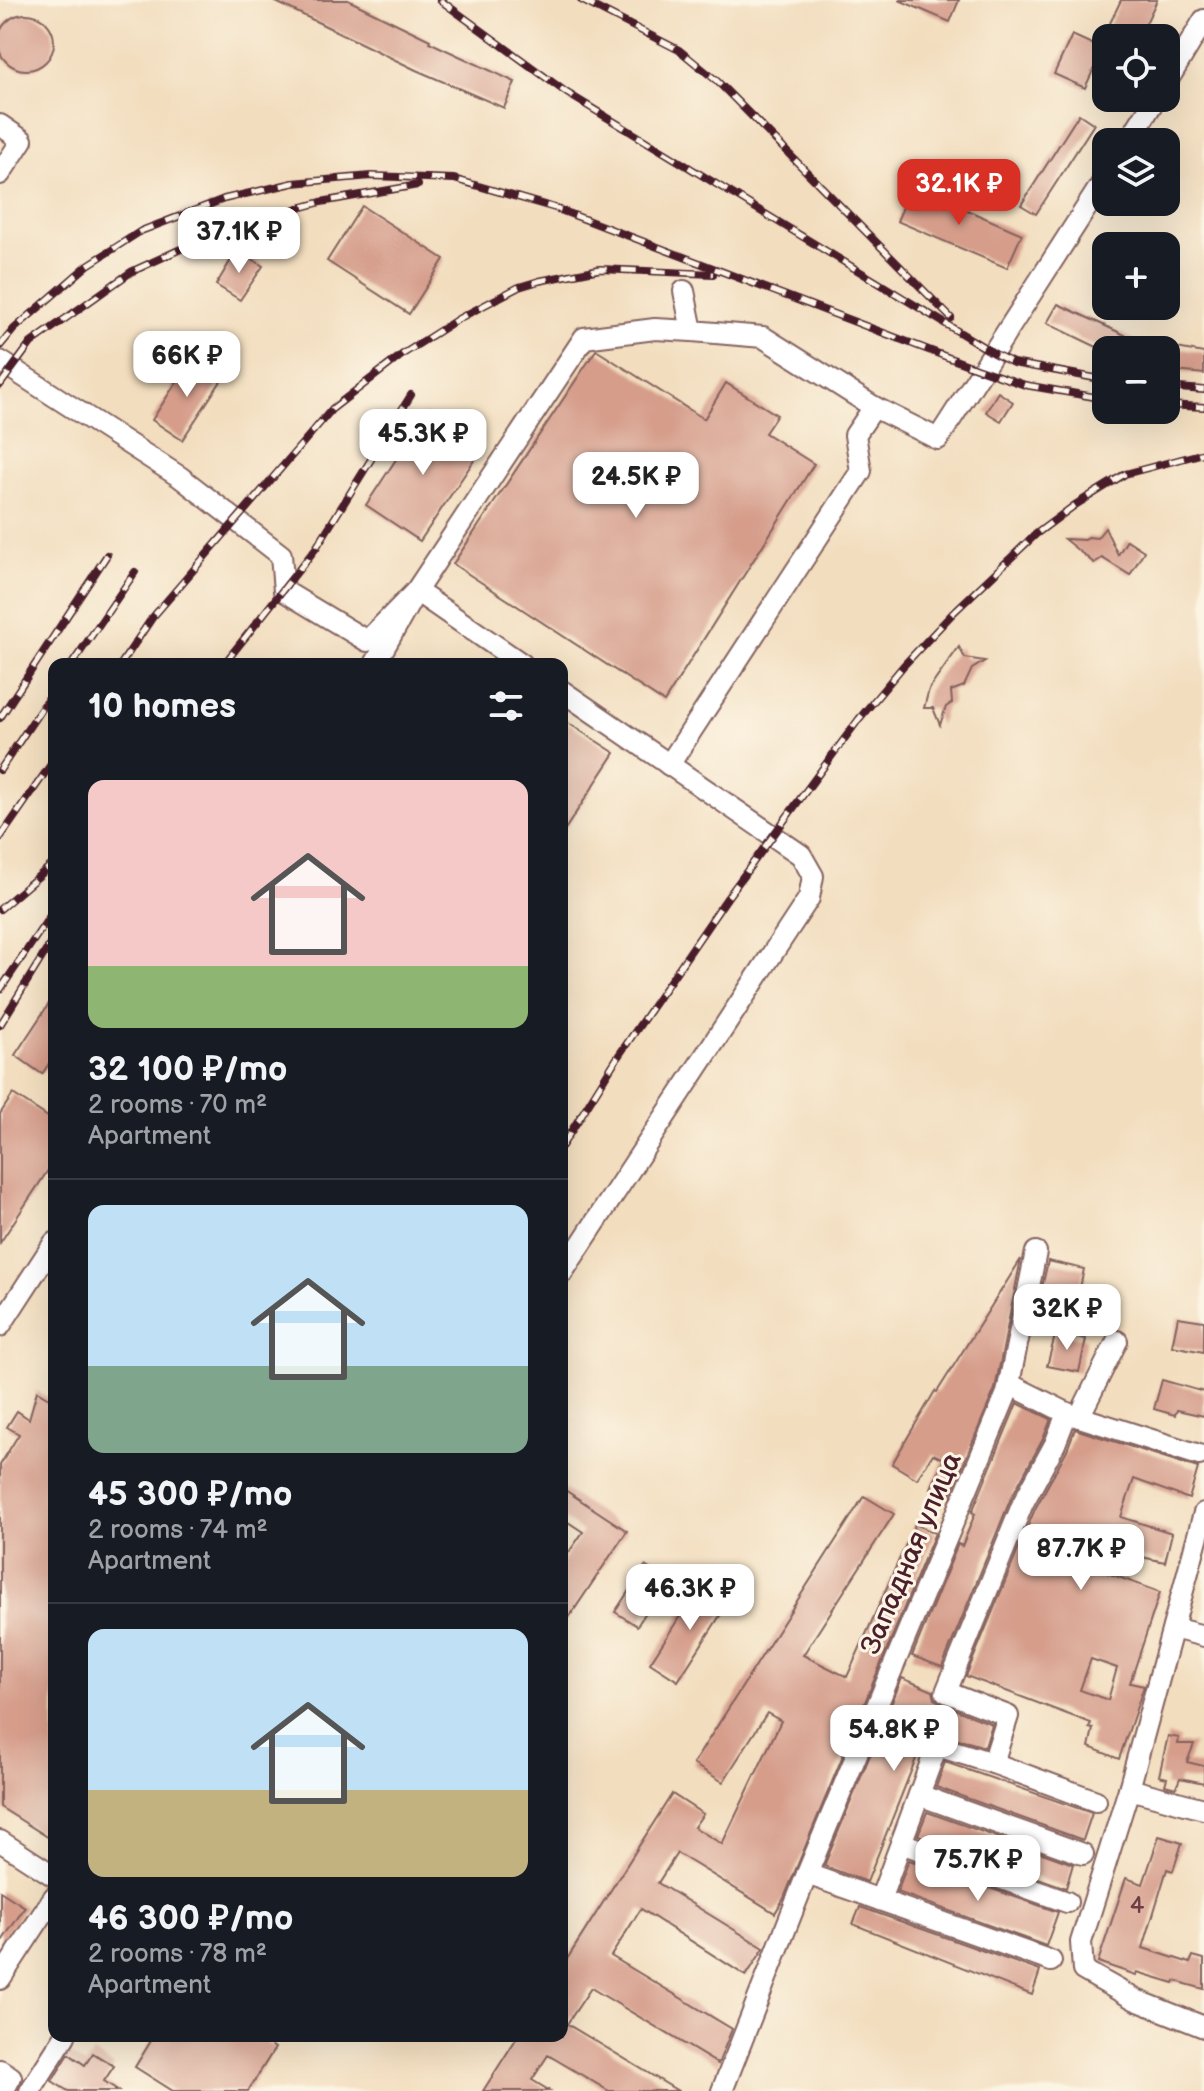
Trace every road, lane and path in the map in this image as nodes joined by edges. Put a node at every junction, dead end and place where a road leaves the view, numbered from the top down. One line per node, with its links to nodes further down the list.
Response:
1 (1204, 20): 2 (street)
2 (1180, 60)
3 (0, 125): 4 (street)
4 (0, 174)
5 (1092, 199): 9 (street)
6 (684, 291): 7 (street)
7 (692, 331): 9 (street); 10 (street)
8 (0, 361): 10 (street)
9 (874, 407): 14 (street)
10 (416, 591): 11 (street); 12 (street)
11 (378, 658)
12 (513, 658)
13 (568, 695): 14 (street)
14 (669, 765): 17 (street)
15 (48, 1252): 18 (street)
16 (1036, 1252): 20 (street, Западная улица)
17 (568, 1264)
18 (0, 1326)
19 (1117, 1341): 21 (street)
20 (1009, 1384): 21 (street); 35 (street, Западная улица)
21 (1073, 1415): 22 (street); 26 (street)
22 (1199, 1455)
23 (1204, 1513): 24 (street)
24 (1173, 1628): 25 (street); 27 (street)
25 (1204, 1636)
26 (993, 1763): 28 (street); 29 (street)
27 (1129, 1789): 30 (street); 41 (street)
28 (919, 1795): 32 (street); 33 (street)
29 (1096, 1801)
30 (1204, 1809)
31 (0, 1841): 34 (street)
32 (901, 1843): 36 (street); 37 (street)
33 (1083, 1854)
34 (48, 1872)
35 (807, 1874): 36 (street); 46 (street, Западная улица)
36 (880, 1900): 39 (street)
37 (1067, 1902)
38 (48, 1906): 40 (street)
39 (1051, 1961)
40 (0, 1979)
41 (1204, 2027)
42 (61, 2042): 45 (street)
43 (0, 2070): 44 (street)
44 (3, 2091)
45 (30, 2091)
46 (722, 2091)

